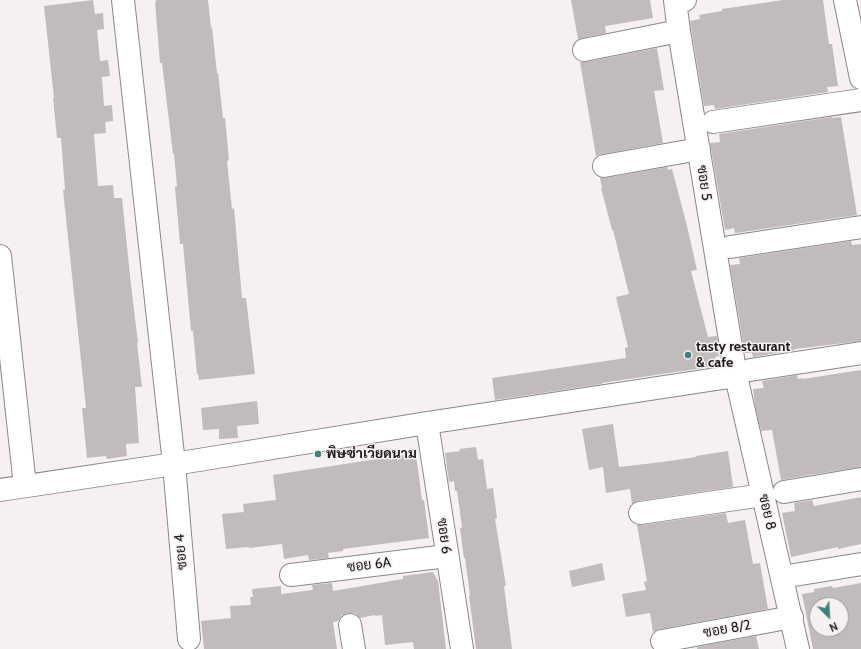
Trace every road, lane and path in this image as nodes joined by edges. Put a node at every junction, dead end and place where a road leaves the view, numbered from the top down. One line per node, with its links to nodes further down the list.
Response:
1 (123, 0): 18 (street, ซอย 4)
2 (685, 0): 4 (street, ซอย 5)
3 (845, 0): 5 (street)
4 (679, 31): 6 (street); 10 (street, ซอย 5)
5 (857, 36): 7 (street)
6 (584, 50)
7 (861, 78)
8 (861, 100): 9 (street)
9 (713, 122)
10 (699, 149): 11 (street); 16 (street, ซอย 5)
11 (604, 166)
12 (861, 227): 13 (street)
13 (730, 247)
14 (0, 256): 20 (street)
15 (861, 353): 16 (street)
16 (743, 373): 17 (street); 22 (street, ซอย 8)
17 (427, 423): 18 (street); 24 (street, ซอย 6)
18 (174, 464): 20 (street); 30 (street, ซอย 4)
19 (861, 479): 22 (street)
20 (25, 486): 21 (street)
21 (0, 490)
22 (774, 493): 23 (street); 27 (street, ซอย 8)
23 (640, 513)
24 (447, 556): 26 (street, ซอย 6A); 33 (street, ซอย 6)
25 (861, 564): 27 (street)
26 (291, 575)
27 (782, 577): 28 (street, ซอย 8)
28 (792, 617): 31 (street, ซอย 8/2); 34 (street, ซอย 8)
29 (350, 625): 32 (street)
30 (189, 639)
31 (662, 641)
32 (354, 649)
33 (462, 649)
34 (798, 649)

